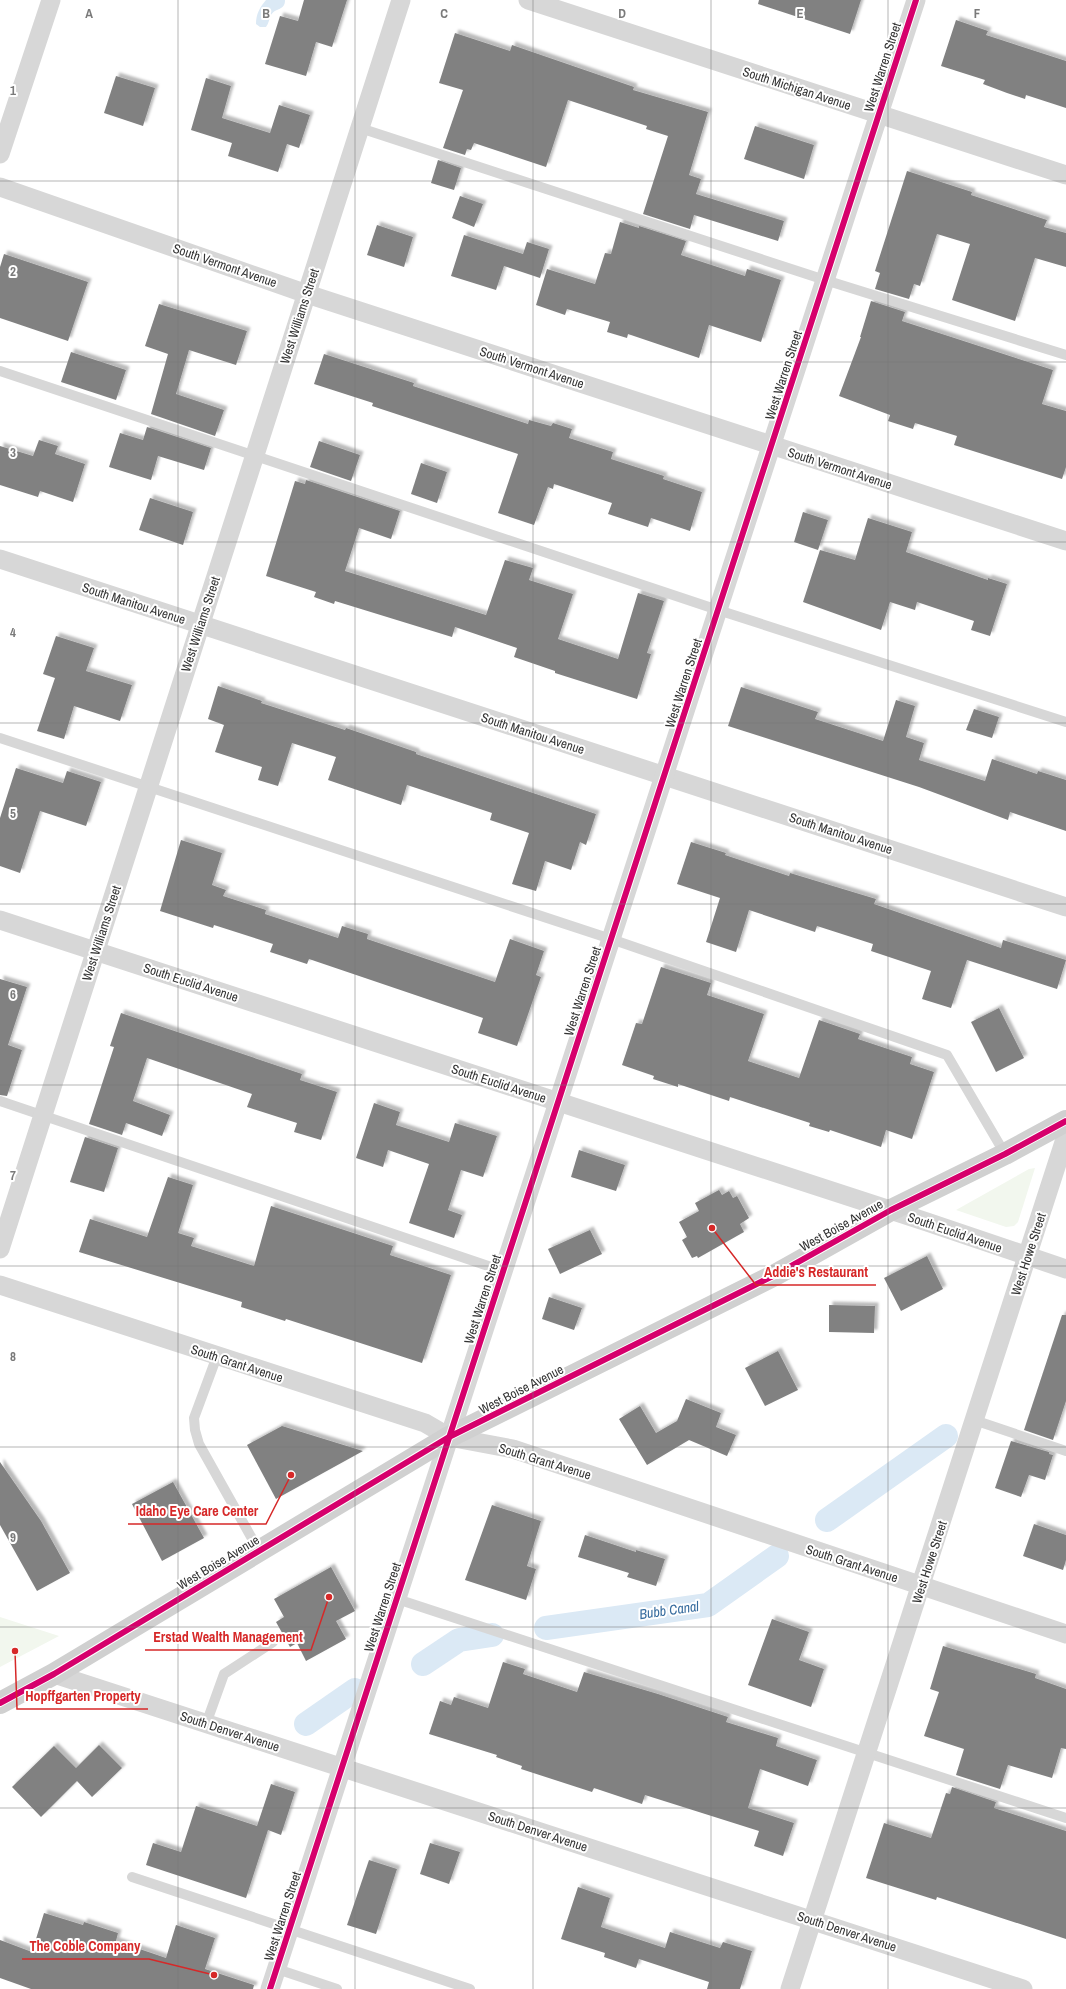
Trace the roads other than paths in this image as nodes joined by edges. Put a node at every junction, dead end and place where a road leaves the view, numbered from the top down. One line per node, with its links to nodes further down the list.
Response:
1 (51, 0): 7 (street)
2 (401, 0): 6 (street, West Williams Street)
3 (528, 0): 5 (street, South Michigan Avenue)
4 (916, 0): 5 (street, West Warren Street)
5 (878, 114): 8 (street, South Michigan Avenue); 10 (street, West Warren Street)
6 (360, 128): 10 (lane); 11 (street, West Williams Street)
7 (0, 154)
8 (1066, 175)
9 (0, 187): 11 (street, South Vermont Avenue)
10 (825, 280): 12 (lane); 14 (street, West Warren Street)
11 (307, 294): 14 (street, South Vermont Avenue); 15 (street, West Williams Street)
12 (1066, 356)
13 (0, 371): 15 (lane)
14 (771, 445): 16 (street, South Vermont Avenue); 18 (street, West Warren Street)
15 (255, 455): 18 (lane); 19 (street, West Williams Street)
16 (1066, 541)
17 (0, 559): 19 (street, South Manitou Avenue)
18 (718, 610): 20 (lane); 22 (street, West Warren Street)
19 (200, 624): 22 (street, South Manitou Avenue); 23 (street, West Williams Street)
20 (1066, 722)
21 (0, 738): 23 (lane)
22 (664, 776): 24 (street, South Manitou Avenue); 26 (street, West Warren Street)
23 (148, 788): 26 (lane); 27 (street, West Williams Street)
24 (1066, 907)
25 (0, 920): 27 (street, South Euclid Avenue)
26 (611, 939): 29 (street, West Warren Street); 33 (lane)
27 (96, 951): 29 (street, South Euclid Avenue); 30 (street, West Williams Street)
28 (0, 1101): 30 (lane)
29 (558, 1102): 34 (street, South Euclid Avenue); 38 (street, West Warren Street)
30 (42, 1115): 35 (street, West Williams Street); 38 (lane)
31 (1066, 1120): 33 (street, West Boise Avenue)
32 (1066, 1136): 36 (street, West Howe Street)
33 (1005, 1154): 34 (street, West Boise Avenue)
34 (891, 1210): 36 (street, South Euclid Avenue); 42 (street, West Boise Avenue)
35 (0, 1249)
36 (1027, 1256): 37 (street, South Euclid Avenue); 41 (street, West Howe Street)
37 (1066, 1269)
38 (503, 1271): 42 (street, West Warren Street)
39 (0, 1285): 40 (street, South Grant Avenue)
40 (217, 1356): 42 (street, South Grant Avenue); 44 (lane)
41 (974, 1420): 43 (lane); 45 (street, West Howe Street)
42 (449, 1437): 44 (street, West Boise Avenue); 45 (street, South Grant Avenue); 46 (street, West Warren Street)
43 (1066, 1451)
44 (259, 1551): 49 (street, West Boise Avenue)
45 (921, 1587): 47 (street, South Grant Avenue); 52 (street, West Howe Street)
46 (397, 1599): 52 (lane); 53 (street, West Warren Street)
47 (1066, 1634)
48 (273, 1642): 51 (lane)
49 (54, 1674): 50 (street, West Boise Avenue); 51 (street, South Denver Avenue)
50 (0, 1703)
51 (206, 1724): 53 (street, South Denver Avenue)
52 (867, 1752): 54 (lane); 56 (street, West Howe Street)
53 (342, 1768): 56 (street, South Denver Avenue); 57 (street, West Warren Street)
54 (1066, 1818)
55 (132, 1878): 57 (lane)
56 (813, 1920): 62 (street, West Howe Street); 63 (street, South Denver Avenue)
57 (290, 1929): 58 (street, West Warren Street); 61 (lane)
58 (277, 1969): 59 (street, West Warren Street); 60 (lane)
59 (270, 1989)
60 (337, 1989)
61 (470, 1989)
62 (790, 1989)
63 (1023, 1989)

